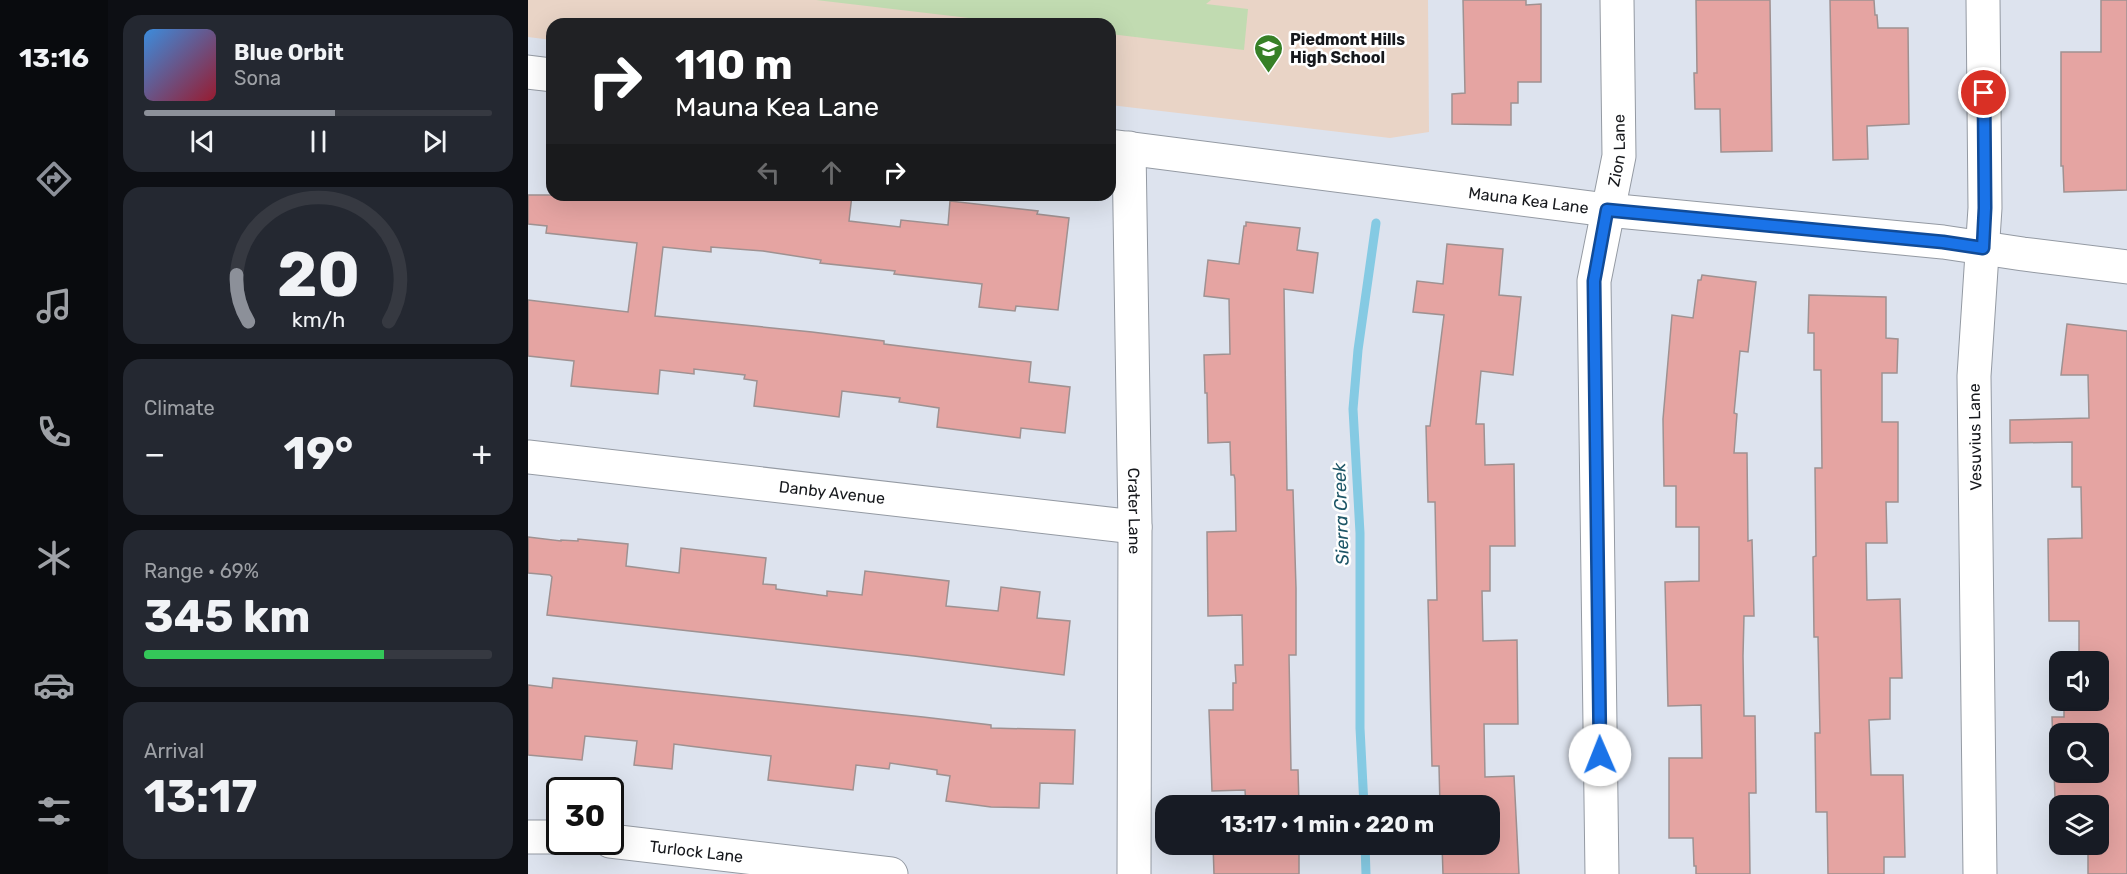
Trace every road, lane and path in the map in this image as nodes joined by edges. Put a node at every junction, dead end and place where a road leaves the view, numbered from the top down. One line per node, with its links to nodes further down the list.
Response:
1 (1617, 0): 6 (street, Zion Lane)
2 (1983, 0): 7 (street, Vesuvius Lane)
3 (528, 72): 4 (street)
4 (546, 74)
5 (1120, 147): 6 (street, Mauna Kea Lane); 10 (street, Crater Lane)
6 (1607, 210): 7 (street, Mauna Kea Lane); 16 (street, Zion Lane)
7 (1983, 248): 8 (street, Mauna Kea Lane); 17 (street, Vesuvius Lane)
8 (2127, 267)
9 (528, 457): 10 (street, Danby Avenue)
10 (1135, 526): 15 (street, Crater Lane)
11 (528, 837): 12 (street)
12 (546, 837)
13 (624, 843): 14 (street, Turlock Lane)
14 (891, 874)
15 (1134, 874)
16 (1602, 874)
17 (1980, 874)

